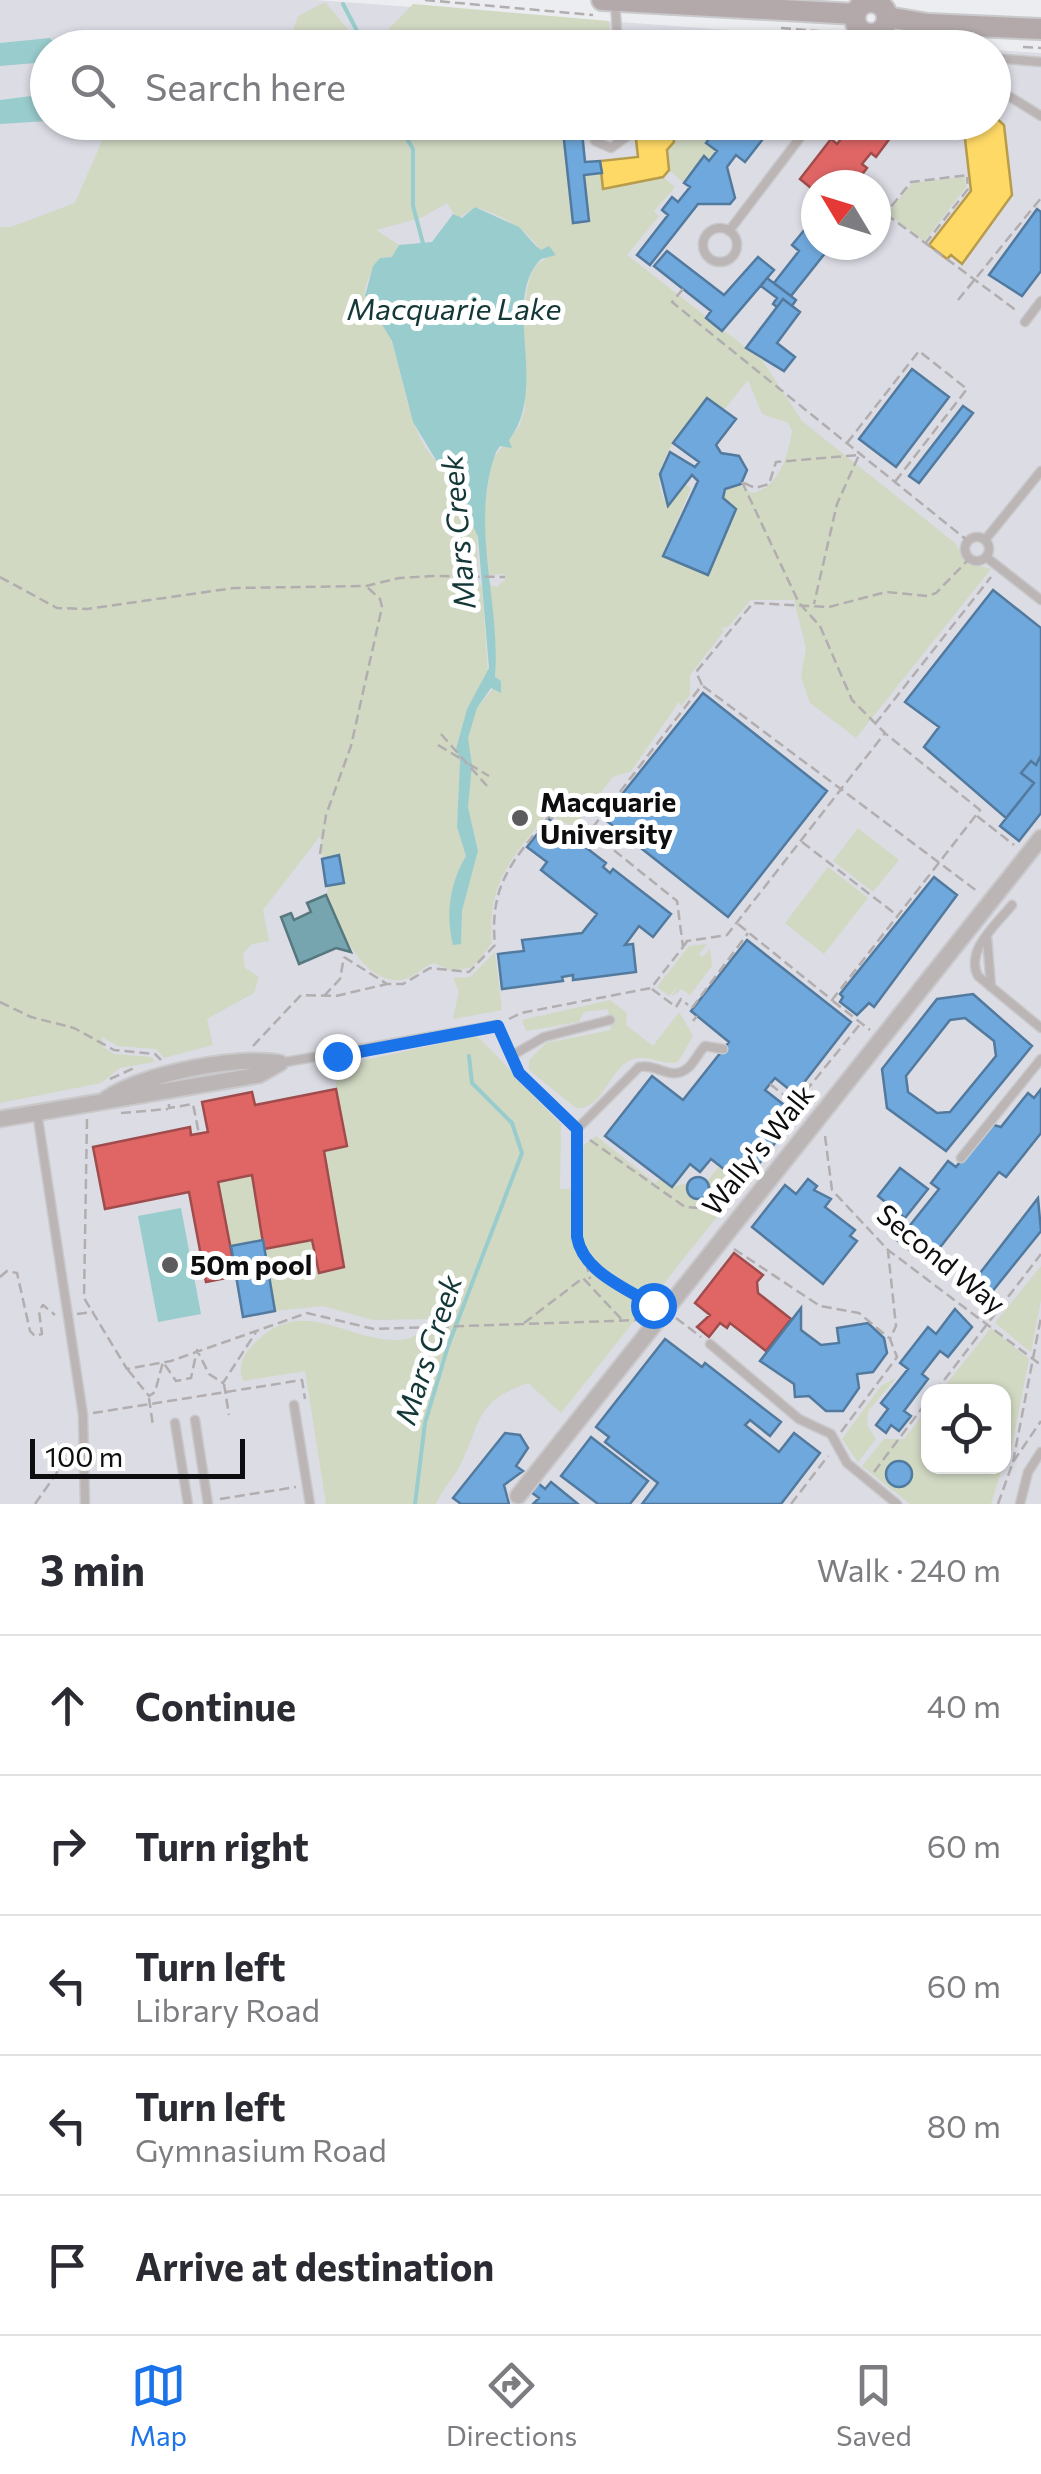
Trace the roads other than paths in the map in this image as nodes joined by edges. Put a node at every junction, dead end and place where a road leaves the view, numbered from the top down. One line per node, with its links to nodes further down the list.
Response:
1 (602, 0): 2 (street)
2 (614, 1): 3 (street); 6 (lane)
3 (855, 14): 4 (street); 7 (street)
4 (887, 16): 5 (street); 8 (street)
5 (1041, 29)
6 (617, 30)
7 (860, 30)
8 (882, 30)
9 (1011, 59): 10 (lane)
10 (1041, 62)
11 (1011, 97): 12 (lane)
12 (1041, 116)
13 (595, 140): 14 (lane)
14 (622, 140)
15 (798, 140): 16 (lane)
16 (729, 231): 16 (lane)
17 (1041, 302): 18 (lane)
18 (1026, 320)
19 (1041, 471): 20 (lane)
20 (985, 540): 21 (lane); 21 (lane)
21 (986, 557): 22 (lane)
22 (1041, 600)
23 (1032, 848): 43 (street, Wally's Walk)
24 (1012, 905): 25 (lane)
25 (987, 936): 26 (lane); 26 (lane)
26 (991, 987): 28 (lane)
27 (610, 1020): 30 (lane)
28 (1041, 1028)
29 (723, 1049): 35 (lane)
30 (512, 1056): 32 (lane); 35 (lane)
31 (1041, 1059): 36 (lane)
32 (280, 1062): 33 (street)
33 (37, 1112): 34 (street); 45 (lane)
34 (0, 1118)
35 (577, 1129): 37 (lane)
36 (961, 1158)
37 (577, 1178)
38 (710, 1344): 48 (lane)
39 (294, 1405): 47 (lane)
40 (195, 1420): 44 (lane)
41 (175, 1423): 46 (lane)
42 (1041, 1452): 49 (lane)
43 (518, 1496)
44 (210, 1502)
45 (86, 1504)
46 (188, 1504)
47 (310, 1504)
48 (897, 1504)
49 (1020, 1504)

